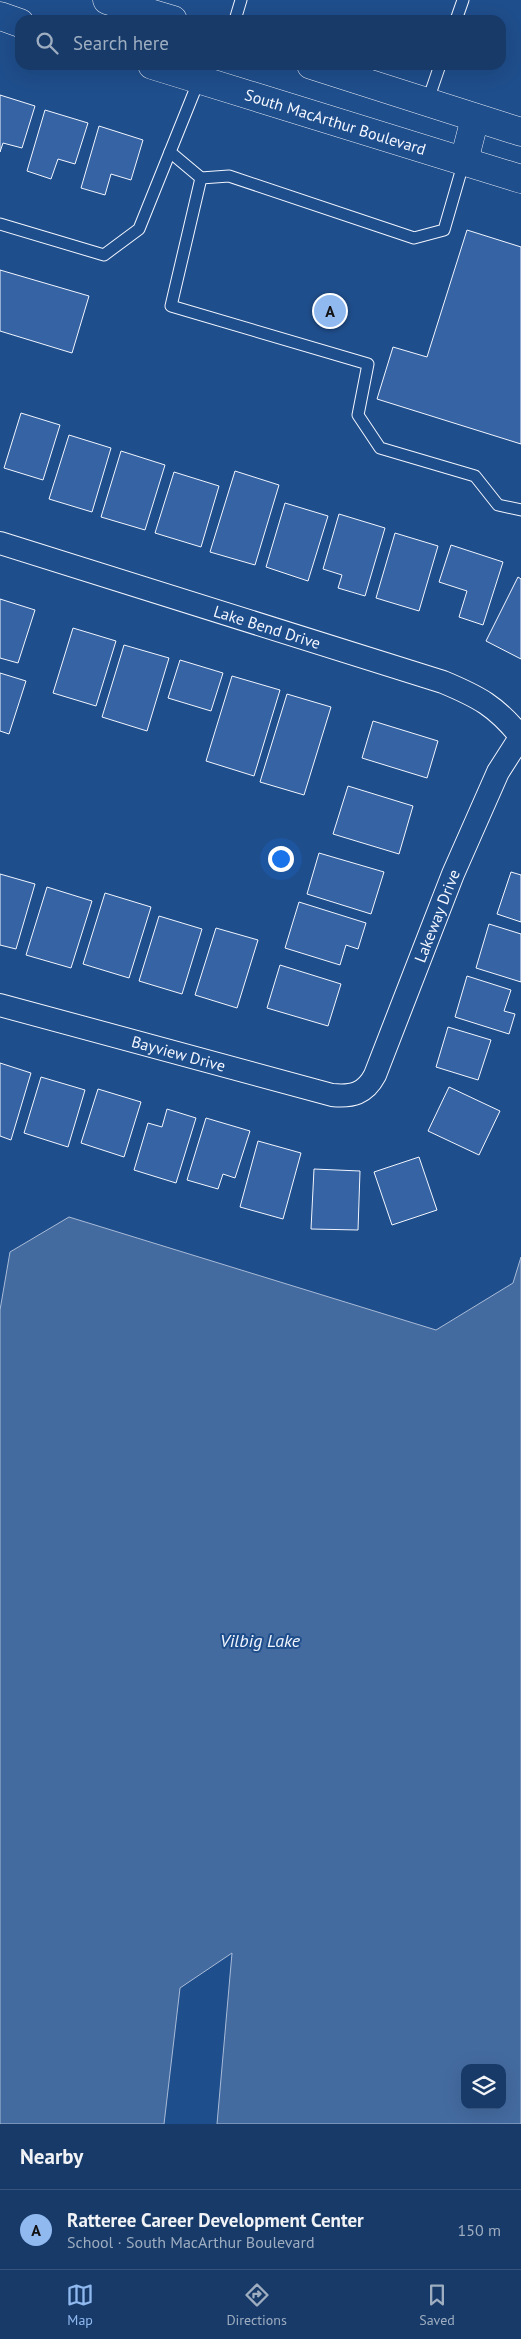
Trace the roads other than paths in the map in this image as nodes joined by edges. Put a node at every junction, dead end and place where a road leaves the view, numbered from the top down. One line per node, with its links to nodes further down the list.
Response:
1 (107, 0): 4 (main road)
2 (241, 0): 5 (lane)
3 (463, 0): 6 (lane)
4 (156, 15)
5 (236, 15)
6 (458, 15)
7 (0, 16): 8 (main road)
8 (15, 20)
9 (168, 70): 12 (main road, South MacArthur Boulevard)
10 (326, 70): 13 (main road)
11 (438, 70): 13 (lane)
12 (199, 80): 16 (lane); 17 (main road, South MacArthur Boulevard)
13 (427, 103): 14 (main road)
14 (476, 118): 15 (main road); 17 (main road)
15 (521, 132)
16 (170, 152): 18 (lane); 20 (lane)
17 (464, 161): 18 (lane); 19 (main road, South MacArthur Boulevard)
18 (201, 178): 21 (lane)
19 (521, 178)
20 (0, 224)
21 (521, 510)
22 (0, 543): 23 (street, Lake Bend Drive)
23 (521, 736): 25 (street, Lakeway Drive)
24 (0, 1005): 25 (street, Bayview Drive)
25 (358, 1094)

